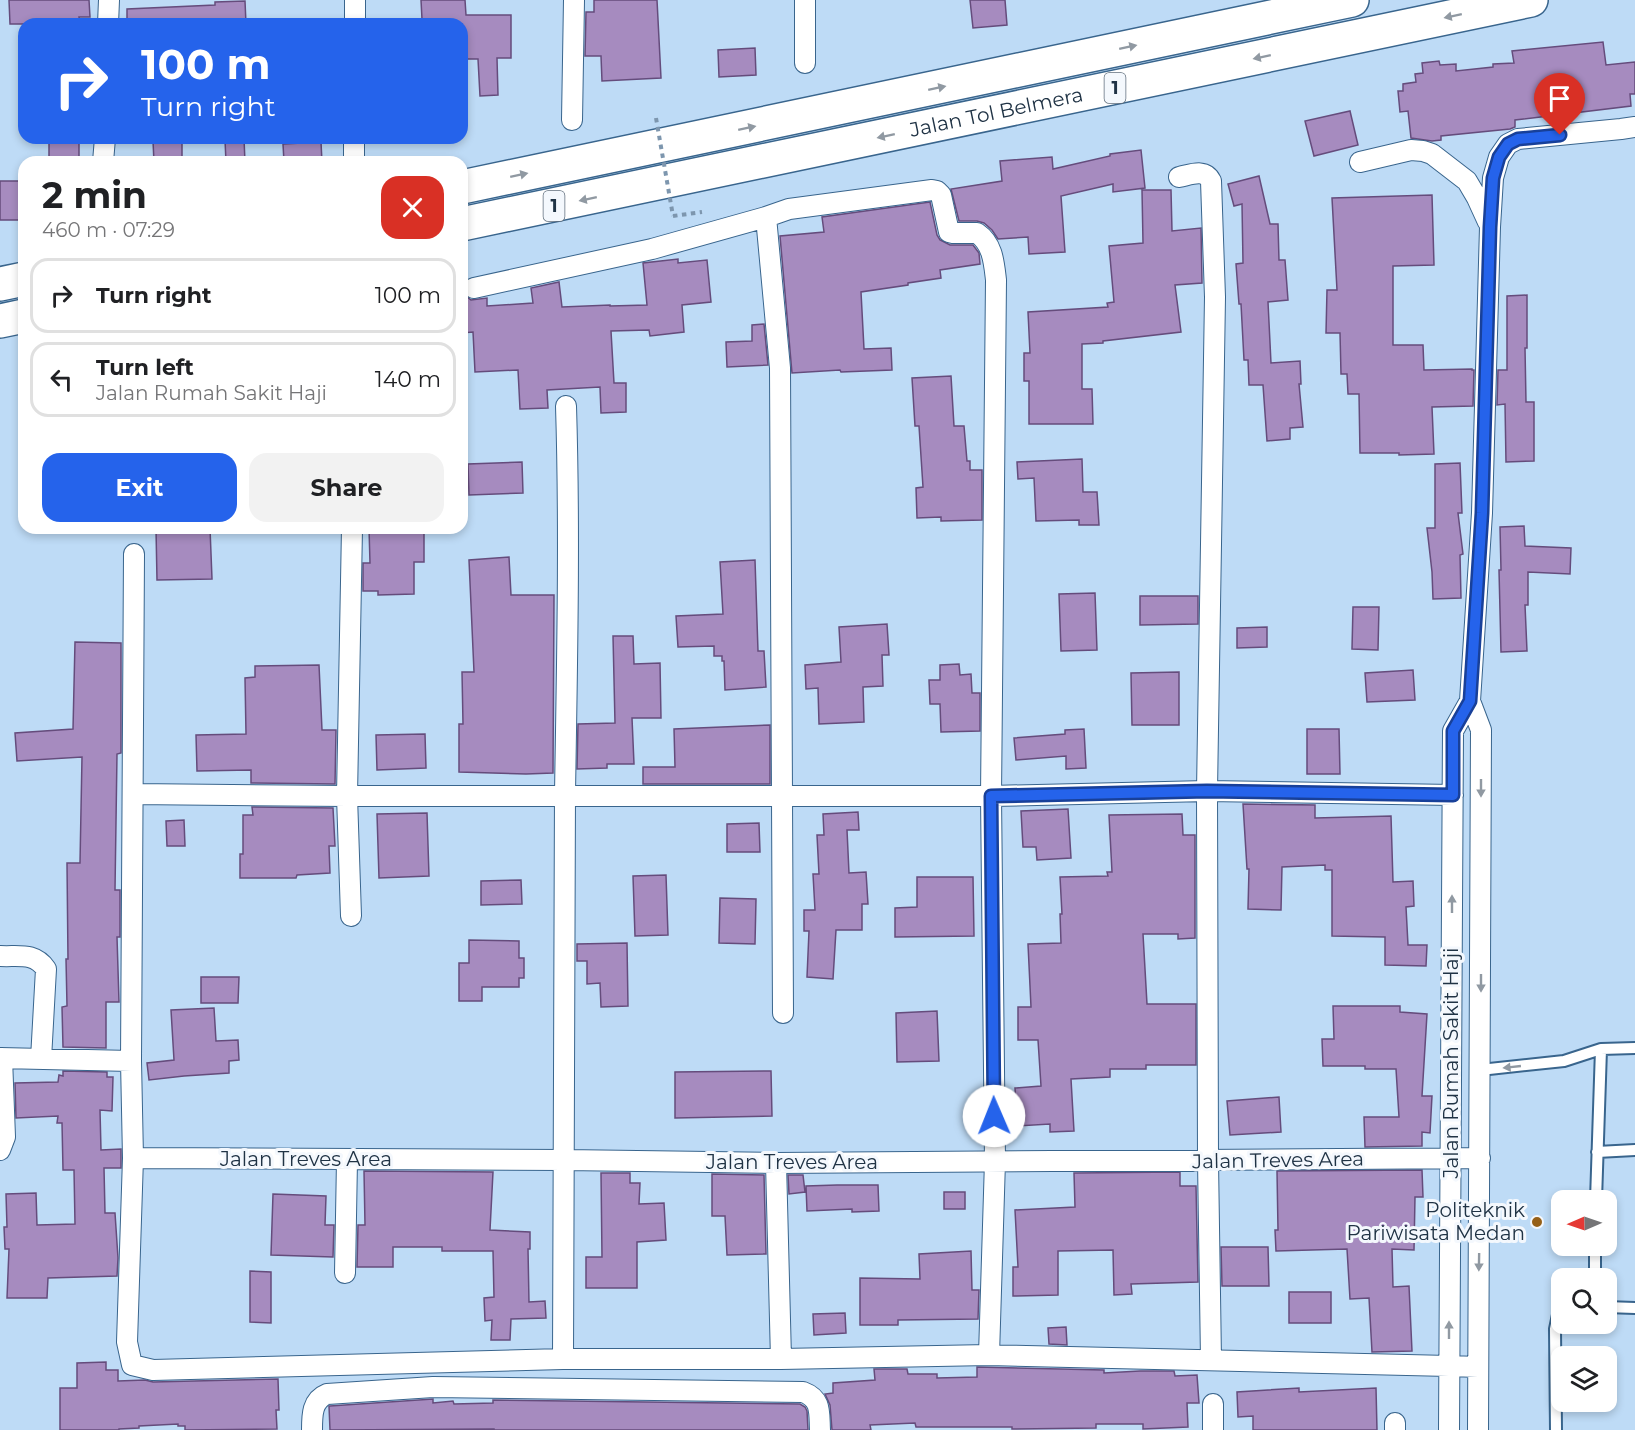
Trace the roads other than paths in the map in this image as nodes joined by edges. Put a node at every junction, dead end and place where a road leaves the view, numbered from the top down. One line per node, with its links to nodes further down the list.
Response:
1 (109, 0): 7 (street)
2 (355, 0): 8 (street)
3 (574, 0): 10 (street)
4 (805, 0): 9 (street)
5 (1352, 0): 14 (highway, Jalan Tol Belmera / 1, one-way to 5)
6 (1531, 0): 16 (highway, Jalan Tol Belmera / 1, one-way to 16)
7 (108, 18)
8 (355, 18)
9 (805, 63)
10 (572, 120)
11 (1635, 127): 17 (street, Jalan Rumah Sakit Haji)
12 (1360, 162): 17 (street)
13 (1179, 177): 27 (street)
14 (468, 186)
15 (766, 217): 20 (street); 32 (street); 33 (street)
16 (468, 224)
17 (1490, 227): 26 (street, Jalan Rumah Sakit Haji)
18 (18, 280): 19 (highway)
19 (0, 284)
20 (474, 288)
21 (18, 317): 22 (highway)
22 (0, 321)
23 (566, 406): 29 (street)
24 (352, 534): 31 (street)
25 (134, 554): 28 (street)
26 (1470, 701): 30 (street, Jalan Rumah Sakit Haji); 43 (street, Jalan Rumah Sakit Haji, one-way to 43)
27 (1207, 791): 30 (street); 33 (street); 53 (street)
28 (133, 794): 31 (street); 41 (street)
29 (566, 795): 31 (street); 32 (street); 51 (street)
30 (1453, 795): 42 (street, Jalan Rumah Sakit Haji, one-way to 30)
31 (347, 796): 34 (street)
32 (783, 796): 33 (street); 36 (street)
33 (991, 796): 52 (street)
34 (351, 916)
35 (0, 956): 40 (street)
36 (783, 1013)
37 (1635, 1048): 38 (lane)
38 (1601, 1049): 43 (lane, one-way to 43); 46 (lane)
39 (1, 1058): 40 (street); 44 (street)
40 (41, 1059): 41 (street)
41 (131, 1061): 47 (street)
42 (1451, 1070): 43 (street); 48 (street, Jalan Rumah Sakit Haji)
43 (1480, 1070): 49 (street, Jalan Rumah Sakit Haji)
44 (0, 1150)
45 (1635, 1150): 46 (lane)
46 (1598, 1152): 55 (lane)
47 (134, 1158): 50 (street, Jalan Treves Area); 61 (street)
48 (1451, 1158): 49 (street, Jalan Treves Area); 53 (street, Jalan Treves Area); 64 (street, Jalan Rumah Sakit Haji, one-way to 48)
49 (1480, 1158): 65 (street, Jalan Rumah Sakit Haji, one-way to 65)
50 (347, 1160): 51 (street, Jalan Treves Area); 56 (street)
51 (565, 1160): 54 (street, Jalan Treves Area); 61 (street)
52 (995, 1161): 53 (street, Jalan Treves Area); 54 (street, Jalan Treves Area); 60 (street)
53 (1208, 1161): 63 (street)
54 (776, 1163): 62 (street)
55 (1596, 1190)
56 (345, 1272)
57 (1617, 1307): 58 (lane)
58 (1635, 1308)
59 (1554, 1334): 72 (lane)
60 (988, 1355): 62 (street); 63 (street)
61 (563, 1359): 62 (street)
62 (781, 1359)
63 (1211, 1360): 64 (street)
64 (1449, 1366): 65 (street); 70 (street, Jalan Rumah Sakit Haji)
65 (1478, 1368): 71 (street, Jalan Rumah Sakit Haji)
66 (1213, 1404): 69 (street)
67 (312, 1430): 68 (street)
68 (820, 1430)
69 (1213, 1430)
70 (1449, 1430)
71 (1478, 1430)
72 (1556, 1430)

